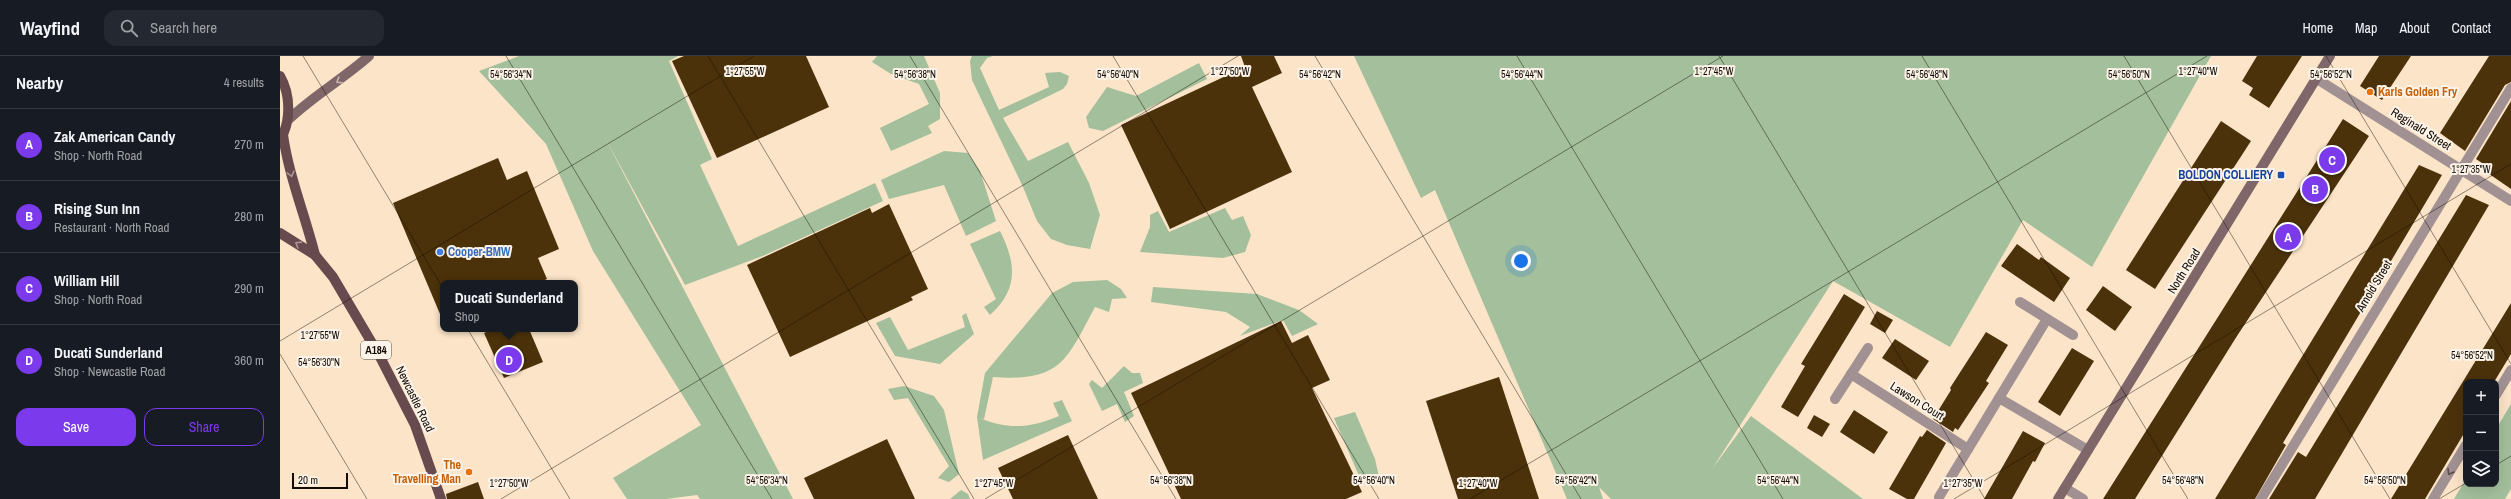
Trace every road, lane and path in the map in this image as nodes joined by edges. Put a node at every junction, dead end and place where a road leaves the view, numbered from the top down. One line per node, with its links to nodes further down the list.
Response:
1 (368, 56): 6 (street, one-way to 6)
2 (2330, 56): 4 (street, North Road)
3 (280, 76): 6 (main road)
4 (2317, 79): 8 (street, Reginald Street); 22 (street, North Road)
5 (2511, 88): 8 (street, Arnold Street)
6 (288, 120): 7 (main road)
7 (282, 138): 11 (main road, Newcastle Road / A184, one-way to 11)
8 (2460, 169): 9 (street, Reginald Street); 29 (street, Arnold Street)
9 (2511, 201)
10 (280, 233): 11 (main road, Newcastle Road / A184, one-way to 10)
11 (315, 255): 26 (main road, Newcastle Road / A184)
12 (2020, 302): 13 (street)
13 (2047, 319): 14 (street); 19 (street)
14 (2073, 335)
15 (1868, 348): 17 (street)
16 (2511, 370): 18 (street)
17 (1851, 374): 20 (street); 21 (street, Lawson Court)
18 (2499, 390)
19 (1999, 398): 21 (street); 22 (street)
20 (1835, 400)
21 (1968, 449): 25 (street)
22 (2088, 450): 24 (street, North Road)
23 (2463, 450): 30 (street, one-way to 30)
24 (2065, 488): 27 (street, North Road); 28 (street)
25 (1939, 497)
26 (441, 499)
27 (2058, 499)
28 (2084, 499)
29 (2260, 499)
30 (2433, 499)

